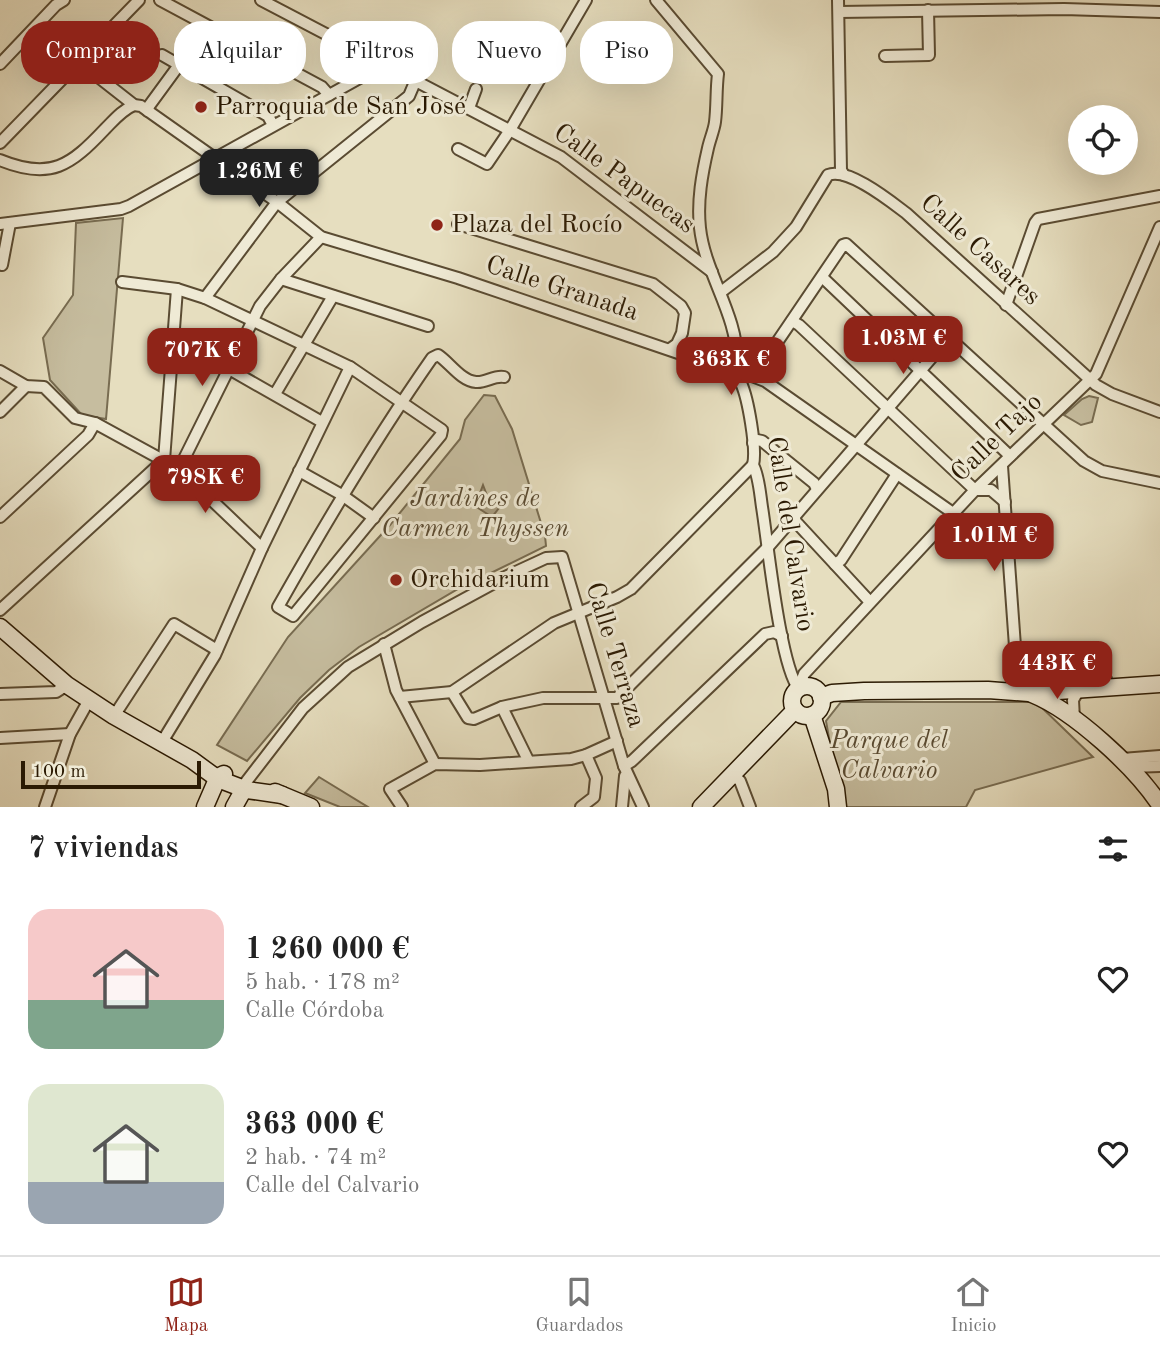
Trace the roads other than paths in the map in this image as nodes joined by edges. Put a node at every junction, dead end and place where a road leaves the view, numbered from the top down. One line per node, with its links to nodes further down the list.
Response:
1 (64, 0): 16 (street)
2 (139, 0): 11 (street)
3 (160, 0): 25 (street)
4 (261, 0): 12 (street, Calle Papuecas)
5 (586, 0): 30 (street)
6 (656, 0): 43 (street)
7 (838, 0): 9 (street)
8 (928, 10): 9 (street); 10 (street); 14 (street)
9 (839, 12): 35 (street)
10 (1160, 12)
11 (119, 21)
12 (320, 32)
13 (162, 55): 15 (street)
14 (885, 56)
15 (174, 62)
16 (0, 64)
17 (174, 72): 28 (street)
18 (58, 84): 31 (street)
19 (107, 84): 26 (street)
20 (212, 84): 29 (street)
21 (349, 84): 25 (street)
22 (414, 84): 37 (street)
23 (419, 84): 27 (street, Calle Papuecas)
24 (476, 89): 27 (street)
25 (329, 95): 29 (street)
26 (134, 105): 28 (street); 34 (street)
27 (469, 108): 30 (street, Calle Papuecas)
28 (148, 111): 33 (street)
29 (273, 125): 33 (street)
30 (510, 130): 32 (street); 43 (street, Calle Papuecas)
31 (0, 144)
32 (458, 149)
33 (214, 157): 37 (street); 38 (street)
34 (0, 160)
35 (844, 175): 48 (street, Calle Casares); 51 (street, Calle Casares)
36 (1160, 195): 51 (street)
37 (277, 202): 41 (street); 50 (street)
38 (5, 223): 42 (street)
39 (458, 224): 57 (street)
40 (1160, 227): 65 (street, Calle Tajo)
41 (321, 237): 45 (street); 57 (street, Calle Granada)
42 (2, 265)
43 (712, 272): 48 (street)
44 (822, 277): 53 (street); 55 (street); 61 (street)
45 (281, 279): 49 (street); 52 (street)
46 (122, 282): 47 (street)
47 (177, 289): 50 (street); 79 (street)
48 (721, 292): 58 (street)
49 (333, 296): 54 (street); 56 (street)
50 (205, 298): 52 (street)
51 (1006, 305): 65 (street, Calle Casares)
52 (252, 320): 56 (street); 60 (street)
53 (792, 321): 62 (street); 70 (street)
54 (428, 326)
55 (948, 336): 61 (street); 75 (street)
56 (303, 345): 59 (street); 68 (street)
57 (670, 349): 58 (street, Calle Granada)
58 (734, 366): 62 (street); 66 (street)
59 (350, 367): 69 (street); 73 (street)
60 (229, 369): 68 (street); 82 (street)
61 (919, 370): 70 (street); 78 (street)
62 (752, 373): 66 (street); 77 (street)
63 (2, 377): 67 (street)
64 (504, 377): 69 (street)
65 (1090, 380): 72 (street, Calle Casares); 75 (street, Calle Tajo)
66 (741, 383): 76 (street, Calle del Calvario)
67 (26, 386): 71 (street); 74 (street)
68 (275, 394): 73 (street)
69 (401, 402): 88 (street); 93 (street)
70 (887, 407): 77 (street); 87 (street)
71 (0, 412)
72 (1160, 412)
73 (322, 422): 83 (street)
74 (95, 423): 79 (street); 92 (street)
75 (1044, 424): 78 (street, Calle Tajo); 85 (street)
76 (753, 443): 80 (street, Calle del Calvario); 86 (street)
77 (855, 444): 84 (street); 86 (street)
78 (1010, 456): 81 (street, Calle Tajo)
79 (164, 460): 82 (street); 98 (street)
80 (753, 465): 94 (street, Calle del Calvario); 99 (street)
81 (1002, 466): 87 (street, Calle Tajo); 89 (street)
82 (179, 469): 95 (street)
83 (299, 471): 88 (street); 95 (street)
84 (897, 474): 90 (street); 96 (street)
85 (1160, 482)
86 (817, 489): 91 (street)
87 (975, 490): 89 (street); 90 (street, Calle Tajo)
88 (342, 495): 93 (street); 93 (street)
89 (1005, 502): 108 (street)
90 (953, 513): 97 (street, Calle Tajo)
91 (794, 516): 94 (street); 96 (street)
92 (0, 517)
93 (374, 518)
94 (769, 546): 101 (street, Calle del Calvario); 117 (street)
95 (262, 548): 103 (street)
96 (835, 564): 97 (street)
97 (870, 602): 109 (street, Calle Tajo)
98 (0, 610)
99 (579, 614): 102 (street, Calle Terraza); 112 (street); 117 (street, Calle Terraza)
100 (0, 627): 107 (main road)
101 (782, 636): 109 (street, Calle del Calvario); 133 (street)
102 (384, 644): 115 (street); 136 (street)
103 (217, 650): 122 (street); 127 (street)
104 (1160, 677): 105 (main road)
105 (1106, 679): 108 (main road); 111 (street)
106 (1160, 684): 111 (main road)
107 (67, 685): 113 (street); 118 (main road)
108 (1013, 685): 110 (main road)
109 (801, 688): 116 (main road); 120 (main road)
110 (988, 690): 114 (main road); 116 (main road)
111 (1078, 690): 114 (main road); 123 (street)
112 (452, 691): 115 (street); 119 (street)
113 (0, 694)
114 (1029, 694): 123 (main road)
115 (400, 697): 132 (street)
116 (821, 697): 121 (main road)
117 (605, 699): 119 (street); 126 (street, Calle Terraza)
118 (89, 700): 122 (main road); 124 (street)
119 (502, 707): 130 (street)
120 (795, 710): 121 (main road); 135 (main road)
121 (812, 715): 148 (main road)
122 (114, 716): 127 (main road)
123 (1074, 719): 131 (main road)
124 (70, 734): 125 (street); 139 (street)
125 (0, 738)
126 (617, 741): 128 (street); 133 (street, Calle Terraza)
127 (162, 742): 136 (main road)
128 (586, 755): 130 (street); 144 (street)
129 (1160, 757): 131 (street)
130 (528, 760): 132 (street)
131 (1126, 763): 134 (street); 138 (main road)
132 (435, 764): 143 (street)
133 (624, 766): 145 (street, Calle Terraza); 146 (street, Calle Terraza)
134 (1160, 766)
135 (732, 774): 137 (main road); 147 (street)
136 (235, 781): 140 (main road); 141 (main road); 142 (main road)
137 (701, 804)
138 (1160, 805)
139 (45, 807)
140 (205, 807)
141 (234, 807)
142 (312, 807)
143 (402, 807)
144 (582, 807)
145 (622, 807)
146 (643, 807)
147 (750, 807)
148 (838, 807)

